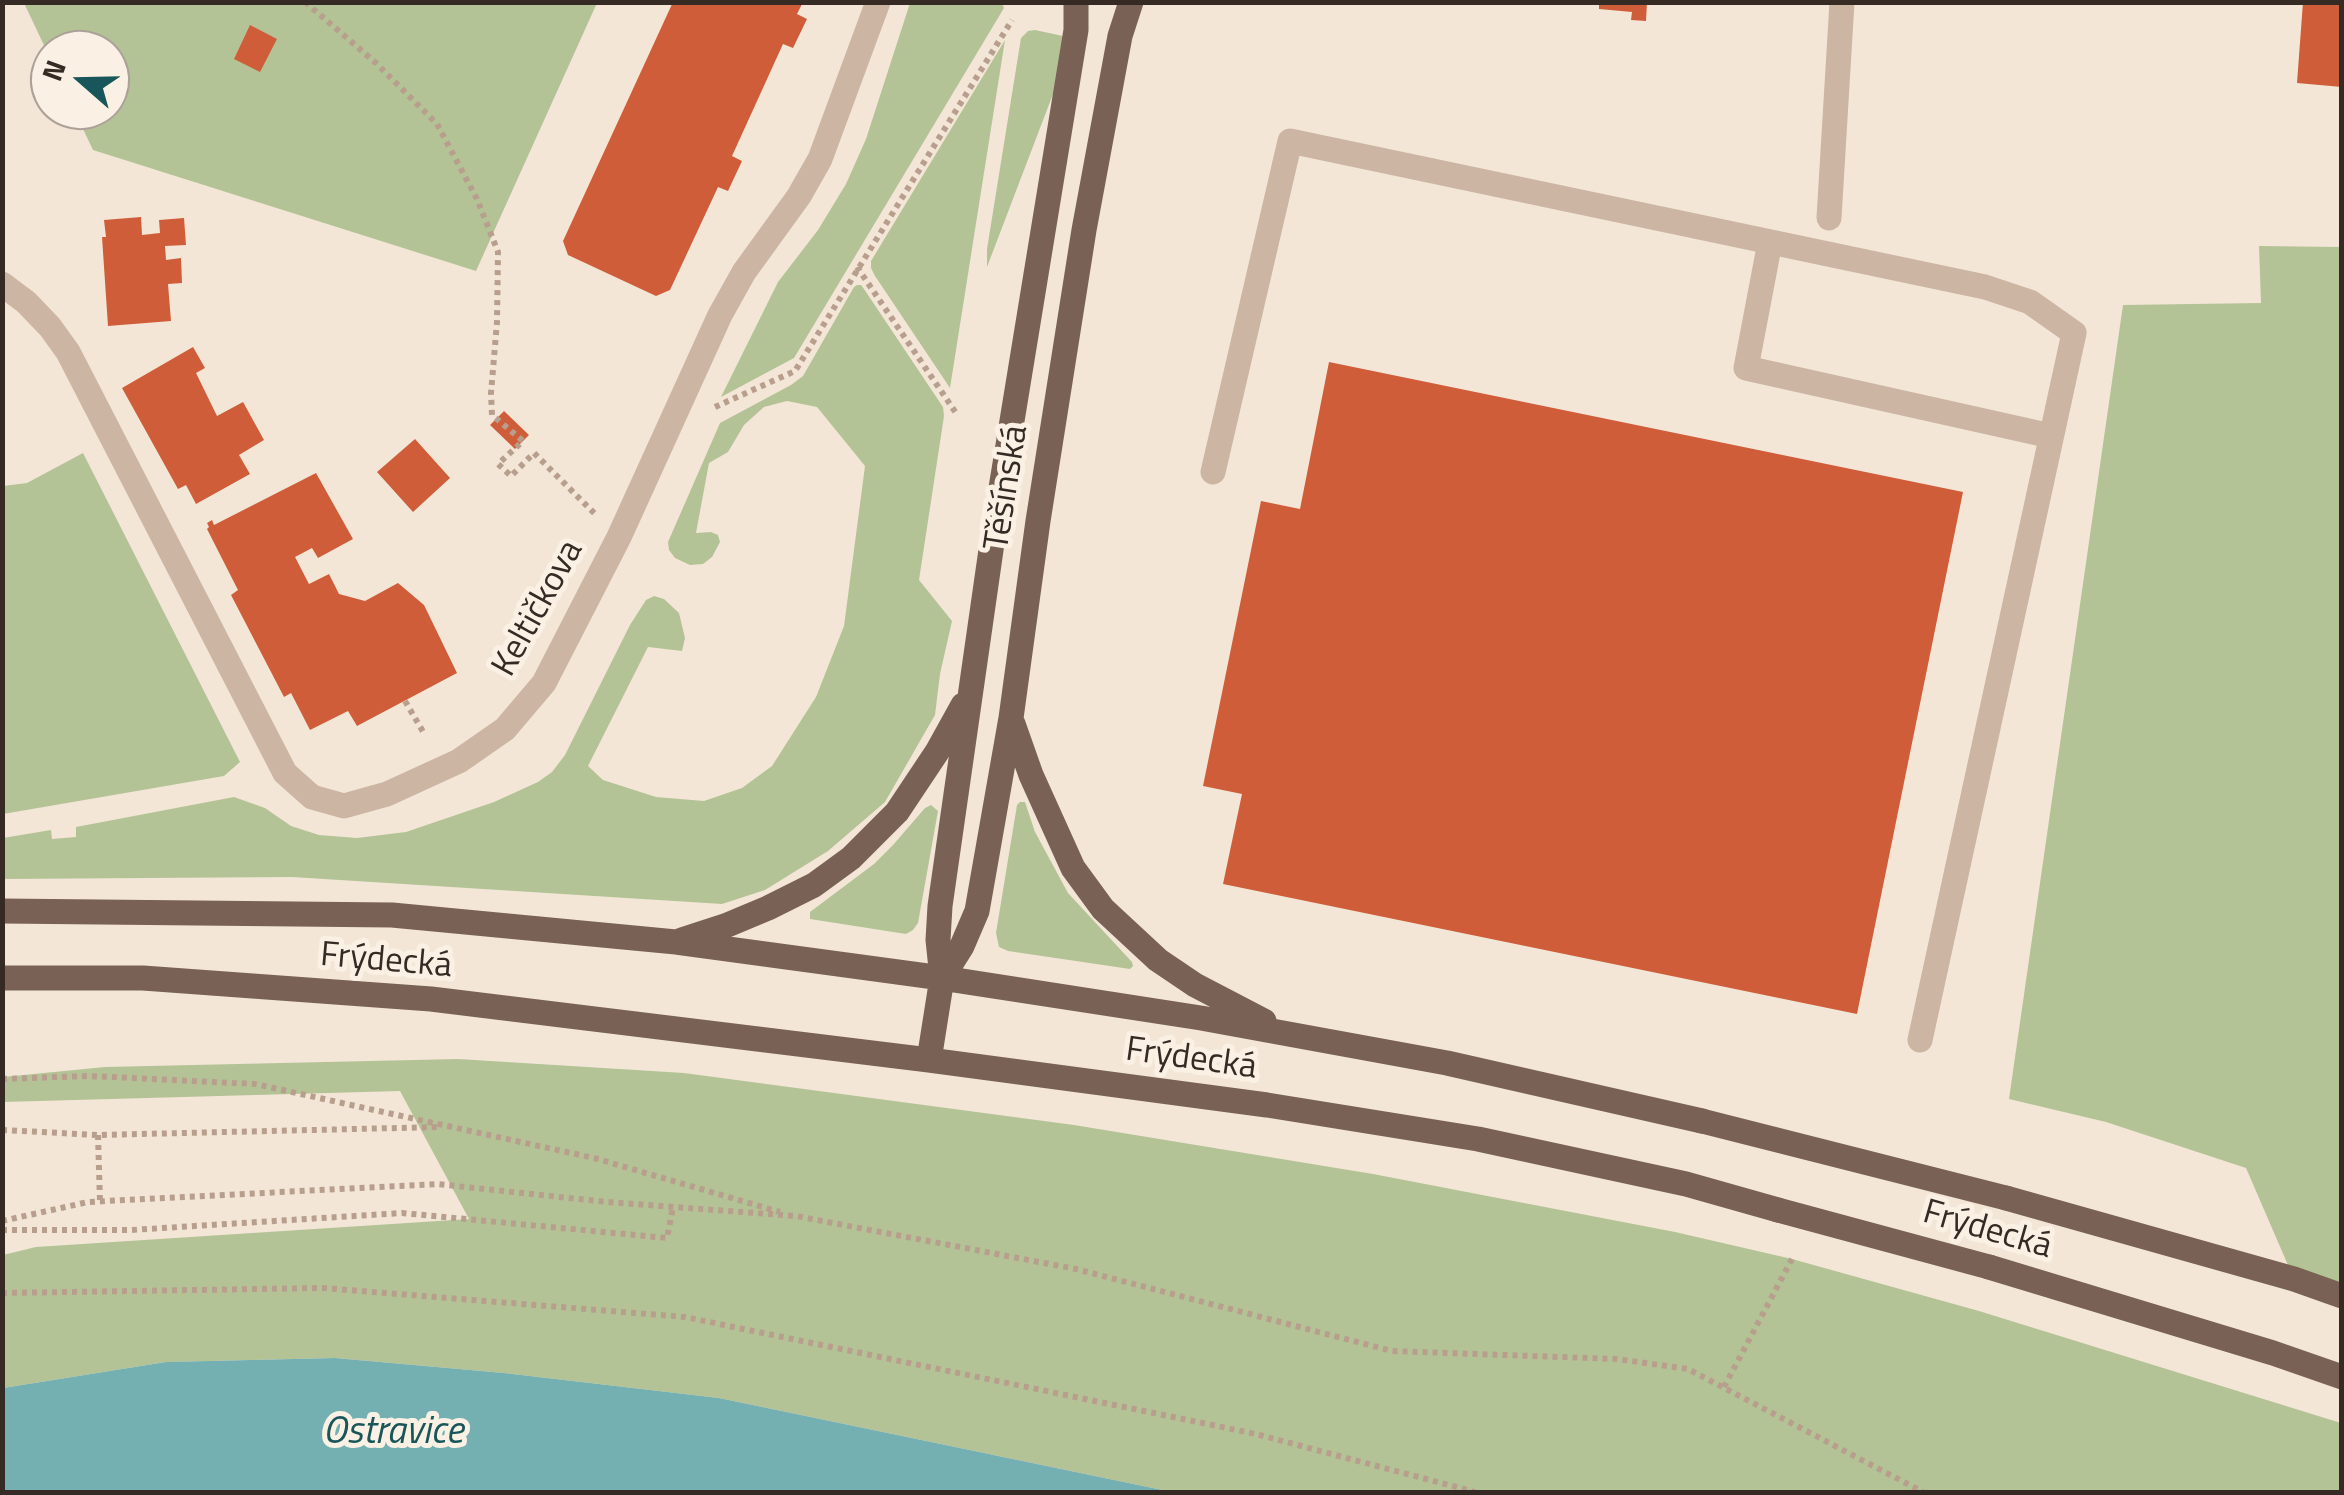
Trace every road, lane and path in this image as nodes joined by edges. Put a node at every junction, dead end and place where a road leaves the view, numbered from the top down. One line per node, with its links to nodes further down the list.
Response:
1 (878, 2): 12 (street, Keltičkova)
2 (1076, 2): 16 (main road, Těšínská)
3 (1131, 2): 18 (main road, Těšínská)
4 (1842, 2): 7 (street)
5 (311, 4): 15 (path)
6 (1012, 20): 9 (path)
7 (1829, 218)
8 (1770, 242): 13 (street); 13 (street); 14 (street)
9 (857, 268): 11 (path); 12 (path)
10 (2, 284): 12 (street, Keltičkova)
11 (956, 413)
12 (668, 428)
13 (2051, 436): 25 (street)
14 (1213, 472)
15 (567, 486)
16 (971, 692): 21 (main road); 23 (main road, Těšínská)
17 (405, 700): 19 (path)
18 (1011, 718): 23 (main road, Těšínská); 24 (main road)
19 (425, 735)
20 (2, 911): 21 (main road, Frýdecká)
21 (676, 942): 23 (main road, Frýdecká)
22 (2, 978): 26 (main road, Frýdecká)
23 (942, 978): 24 (main road, Frýdecká); 26 (main road, Těšínská)
24 (1291, 1034): 38 (main road, Frýdecká, bridge)
25 (1920, 1040)
26 (929, 1060): 39 (main road, Frýdecká, bridge)
27 (2, 1078): 28 (path)
28 (451, 1126): 30 (path); 33 (path)
29 (2, 1130): 30 (path)
30 (98, 1135): 31 (path)
31 (100, 1202): 32 (path); 34 (path)
32 (673, 1208): 33 (path); 35 (path)
33 (796, 1216): 40 (path)
34 (2, 1221)
35 (2, 1230)
36 (1792, 1259): 40 (path)
37 (2, 1293): 41 (path)
38 (2342, 1296)
39 (2342, 1377)
40 (1724, 1387): 42 (path)
41 (1476, 1492)
42 (1923, 1492)

